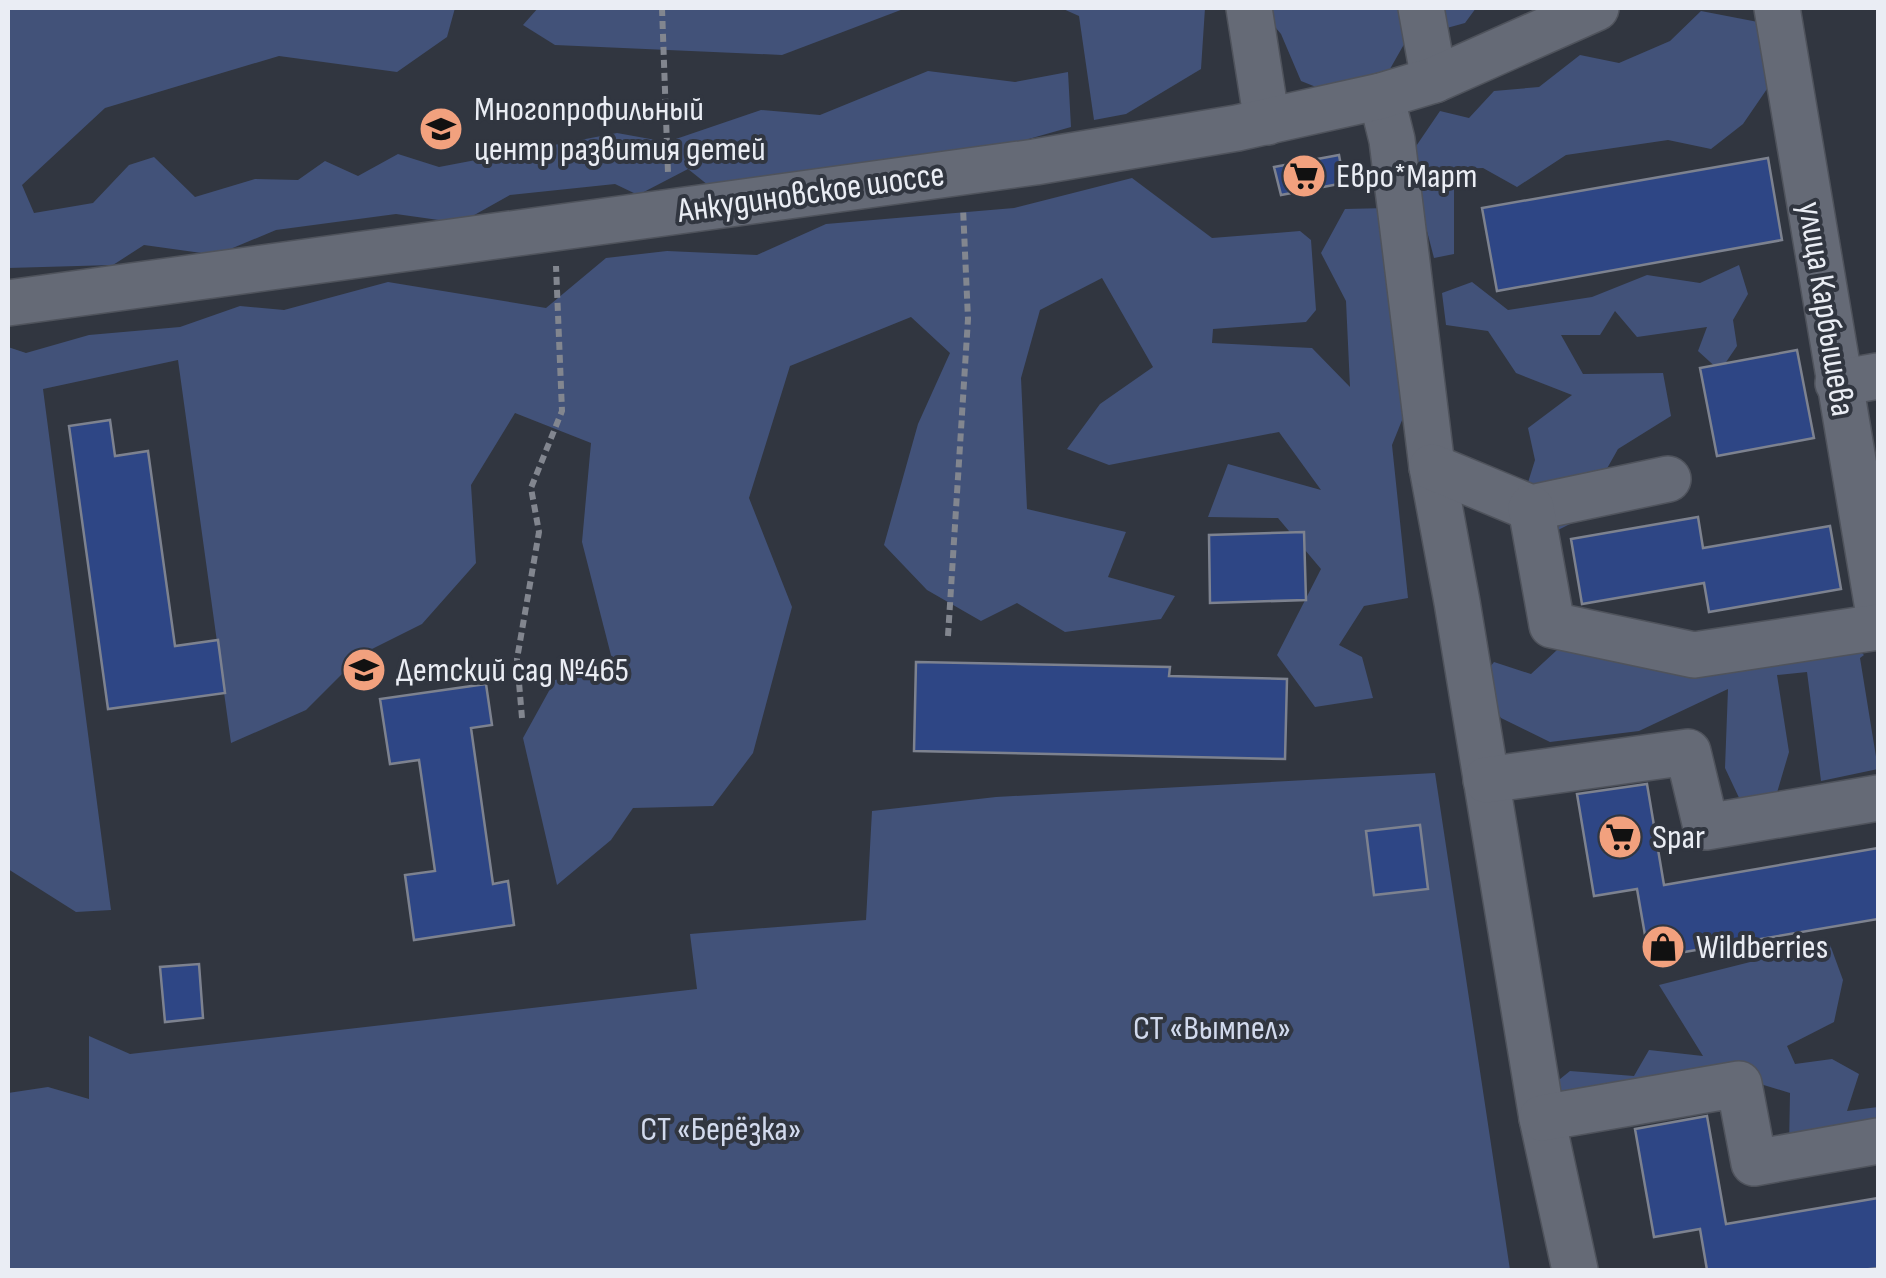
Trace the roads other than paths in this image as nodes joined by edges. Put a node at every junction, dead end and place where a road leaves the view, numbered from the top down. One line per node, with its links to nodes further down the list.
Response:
1 (1249, 8): 7 (street)
2 (1420, 8): 5 (street)
3 (1596, 8): 5 (street, Анкудиновское шоссе)
4 (1777, 8): 9 (street, улица Карбышева)
5 (1434, 80): 6 (street, Анкудиновское шоссе)
6 (1381, 96): 7 (street, Анкудиновское шоссе); 10 (street)
7 (1268, 122): 8 (street, Анкудиновское шоссе)
8 (8, 304)
9 (1858, 380): 13 (street, улица Карбышева)
10 (1432, 466): 12 (street); 15 (street)
11 (1668, 479): 12 (street)
12 (1531, 508): 14 (street)
13 (1878, 610)
14 (1878, 627)
15 (1486, 780): 16 (street); 17 (street)
16 (1878, 798)
17 (1542, 1118): 18 (street); 19 (street)
18 (1878, 1142)
19 (1575, 1270)

